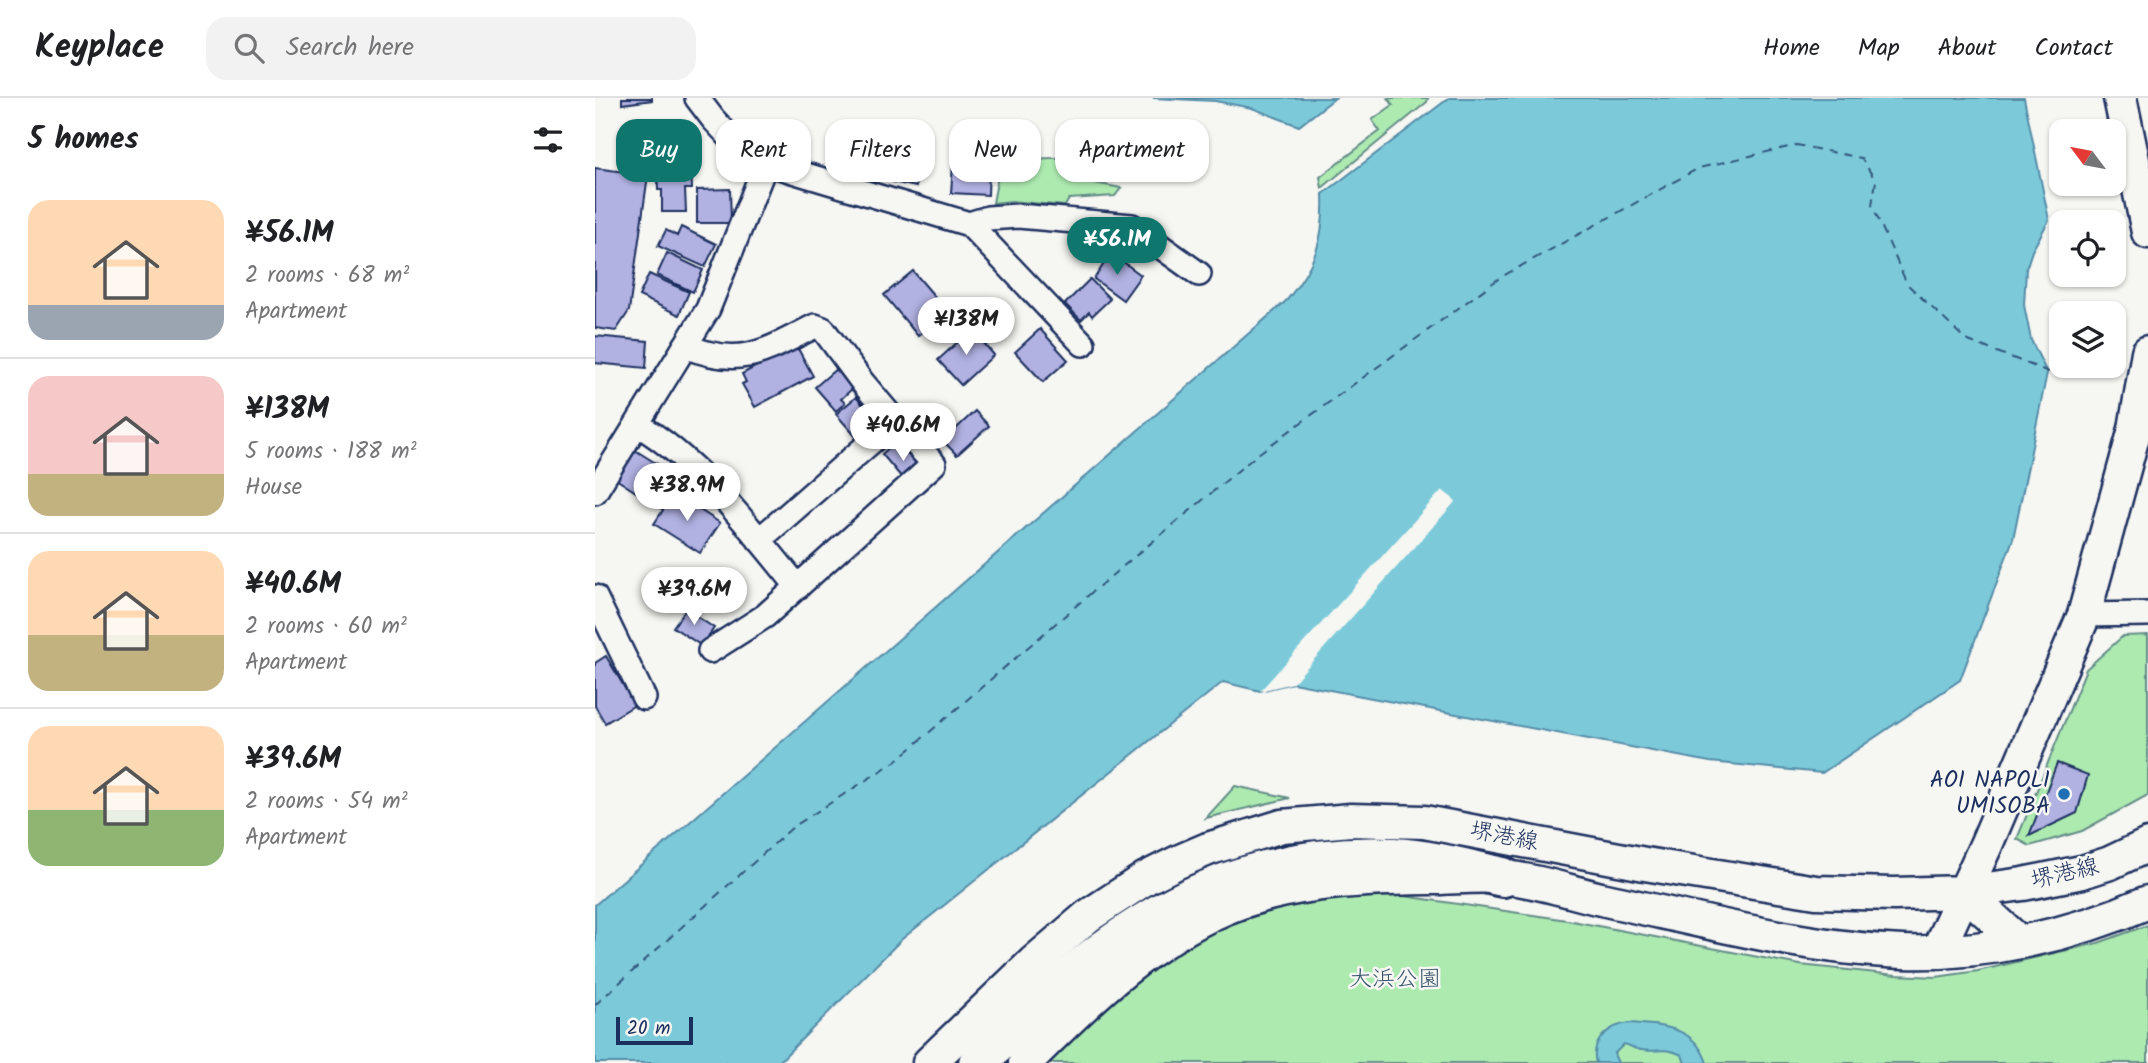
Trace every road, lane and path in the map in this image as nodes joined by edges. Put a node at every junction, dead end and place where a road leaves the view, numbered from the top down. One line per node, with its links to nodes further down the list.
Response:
1 (697, 98): 3 (street)
2 (2120, 98): 7 (main road)
3 (716, 122)
4 (811, 177): 6 (street)
5 (758, 182): 10 (street)
6 (969, 224): 8 (street); 9 (street)
7 (2148, 232)
8 (1199, 274)
9 (1083, 344)
10 (685, 346): 12 (street); 13 (street)
11 (2148, 352): 19 (main road)
12 (895, 421): 15 (street); 16 (street)
13 (637, 424): 14 (street); 15 (street)
14 (595, 492)
15 (759, 540): 16 (street)
16 (798, 587): 20 (street)
17 (595, 597): 21 (street)
18 (2148, 614): 19 (street)
19 (2084, 615): 24 (main road)
20 (710, 651)
21 (644, 698)
22 (2148, 845): 24 (main road, 堺港線)
23 (1503, 877): 27 (main road, 堺港線); 29 (highway); 30 (main road, 堺港線)
24 (1965, 892): 26 (main road); 27 (main road); 28 (main road, 堺港線)
25 (2148, 902): 26 (main road, 堺港線)
26 (2019, 942): 27 (main road, 堺港線)
27 (1937, 952)
28 (929, 1063)
29 (978, 1063)
30 (1025, 1063)

